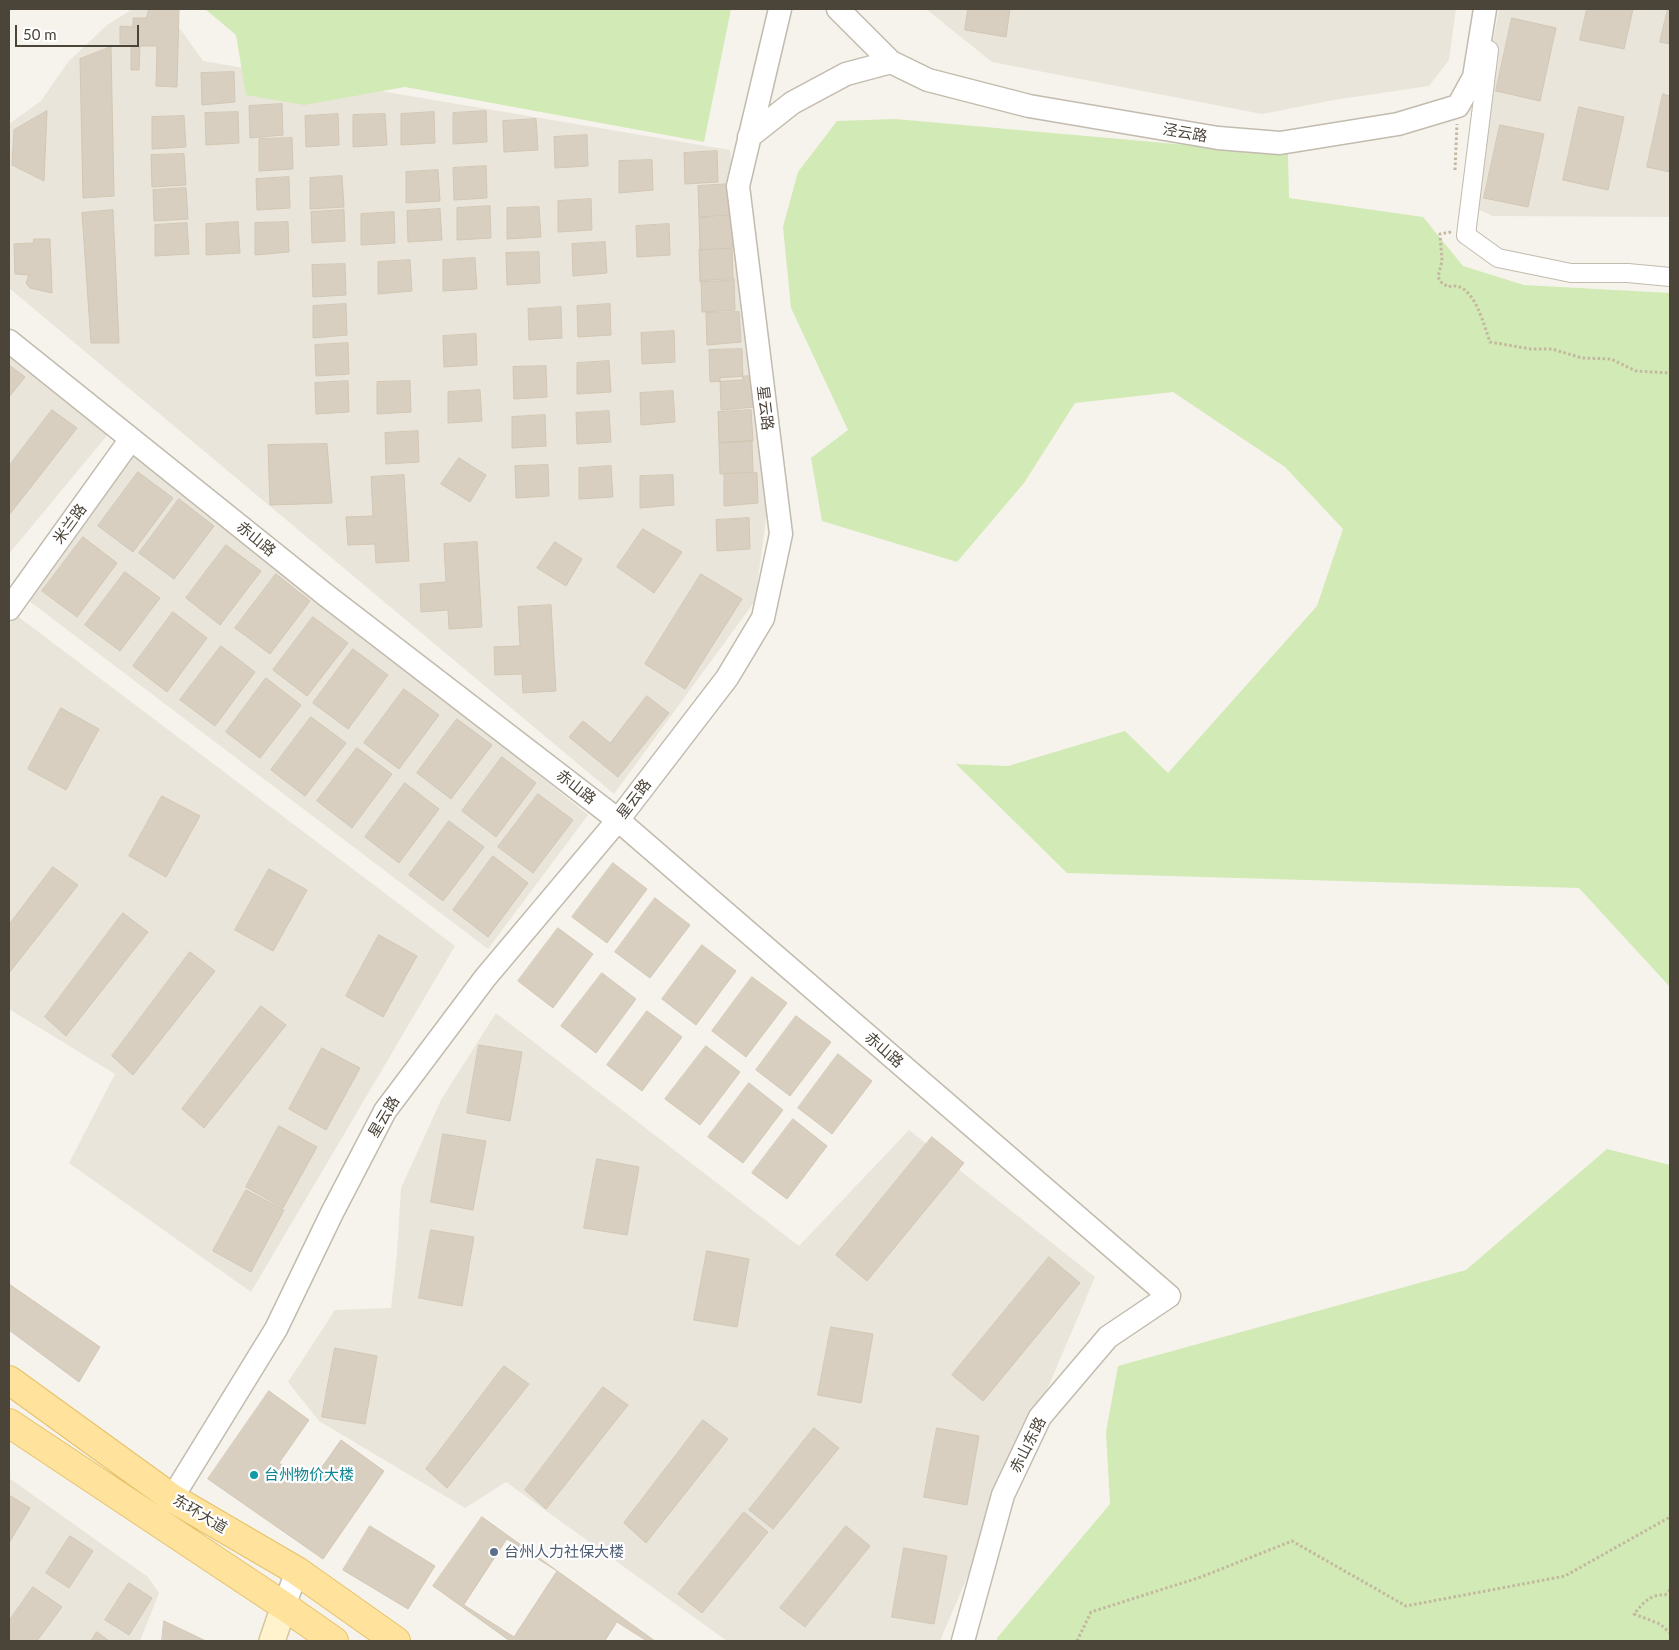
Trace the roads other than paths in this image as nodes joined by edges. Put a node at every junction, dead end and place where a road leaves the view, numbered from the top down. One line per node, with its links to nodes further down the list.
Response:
1 (780, 9): 6 (street, 星云路)
2 (838, 9): 5 (street, 泾云路)
3 (1485, 9): 5 (street, 泾云路)
4 (1495, 9): 7 (street)
5 (891, 62): 6 (street)
6 (750, 138): 11 (street, 星云路)
7 (1670, 277)
8 (9, 341): 9 (street, 赤山路)
9 (131, 439): 10 (street, 米兰路); 11 (street, 赤山路)
10 (9, 609)
11 (618, 820): 12 (street, 赤山路); 15 (street, 星云路)
12 (1169, 1296): 21 (street, 赤山东路)
13 (9, 1380): 15 (main road, 东环大道)
14 (9, 1424): 17 (main road, 东环大道)
15 (172, 1498): 16 (main road, 东环大道)
16 (297, 1571): 17 (street); 20 (main road, 东环大道)
17 (284, 1606): 18 (main road); 19 (main road, 东环大道)
18 (272, 1641)
19 (334, 1641)
20 (396, 1641)
21 (963, 1641)

